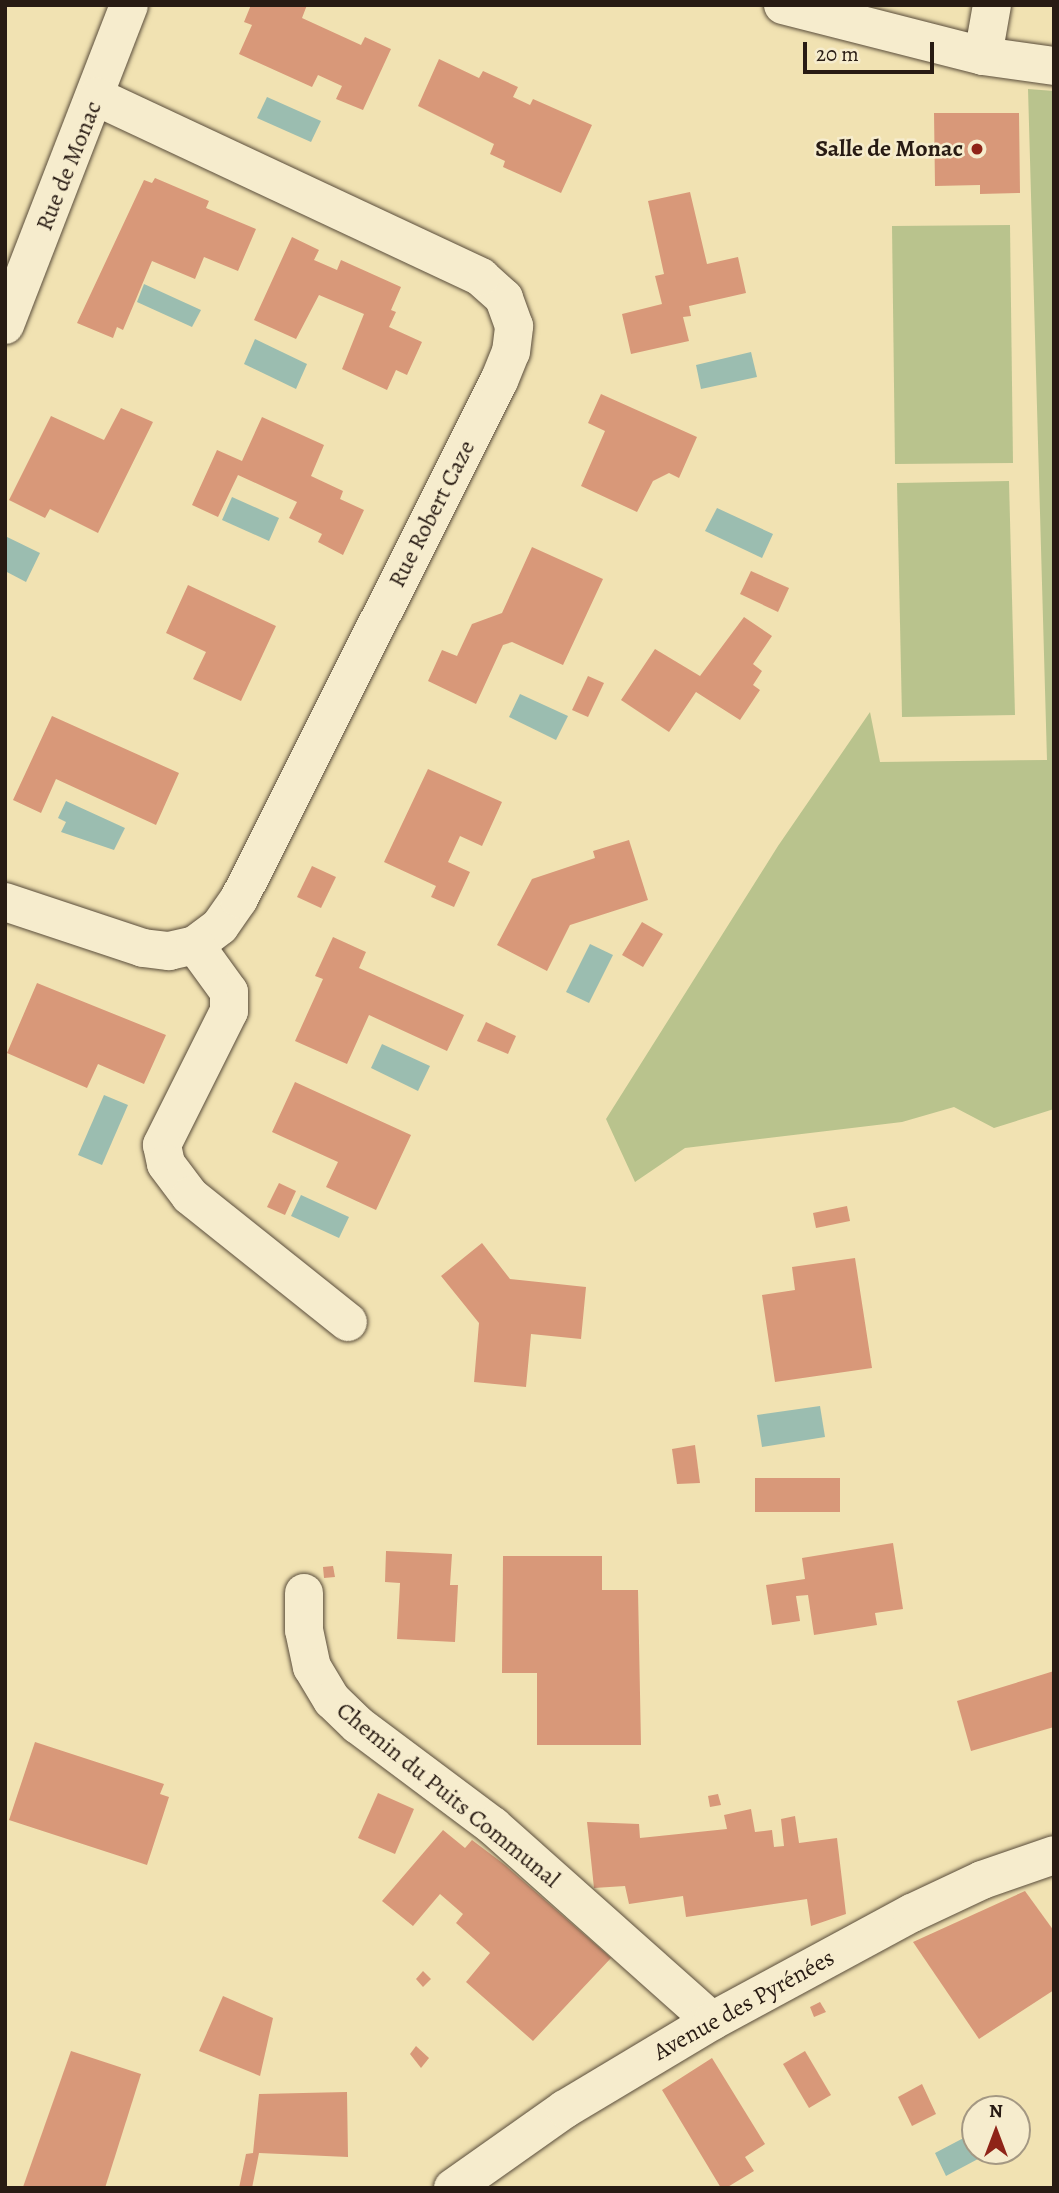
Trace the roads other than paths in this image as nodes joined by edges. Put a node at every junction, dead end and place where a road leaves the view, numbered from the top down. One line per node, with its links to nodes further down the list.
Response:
1 (129, 5): 6 (street, Rue de Monac)
2 (783, 5): 4 (street)
3 (992, 5): 4 (street)
4 (983, 56): 5 (street)
5 (1054, 66)
6 (96, 97): 7 (street, Rue de Monac); 9 (street, Rue Robert Caze)
7 (5, 325)
8 (5, 902): 9 (street)
9 (195, 945): 10 (street)
10 (348, 1322)
11 (304, 1594): 13 (street, Chemin du Puits Communal)
12 (1054, 1856): 13 (street, Avenue des Pyrénées)
13 (712, 2021): 14 (street, Avenue des Pyrénées)
14 (453, 2188)

